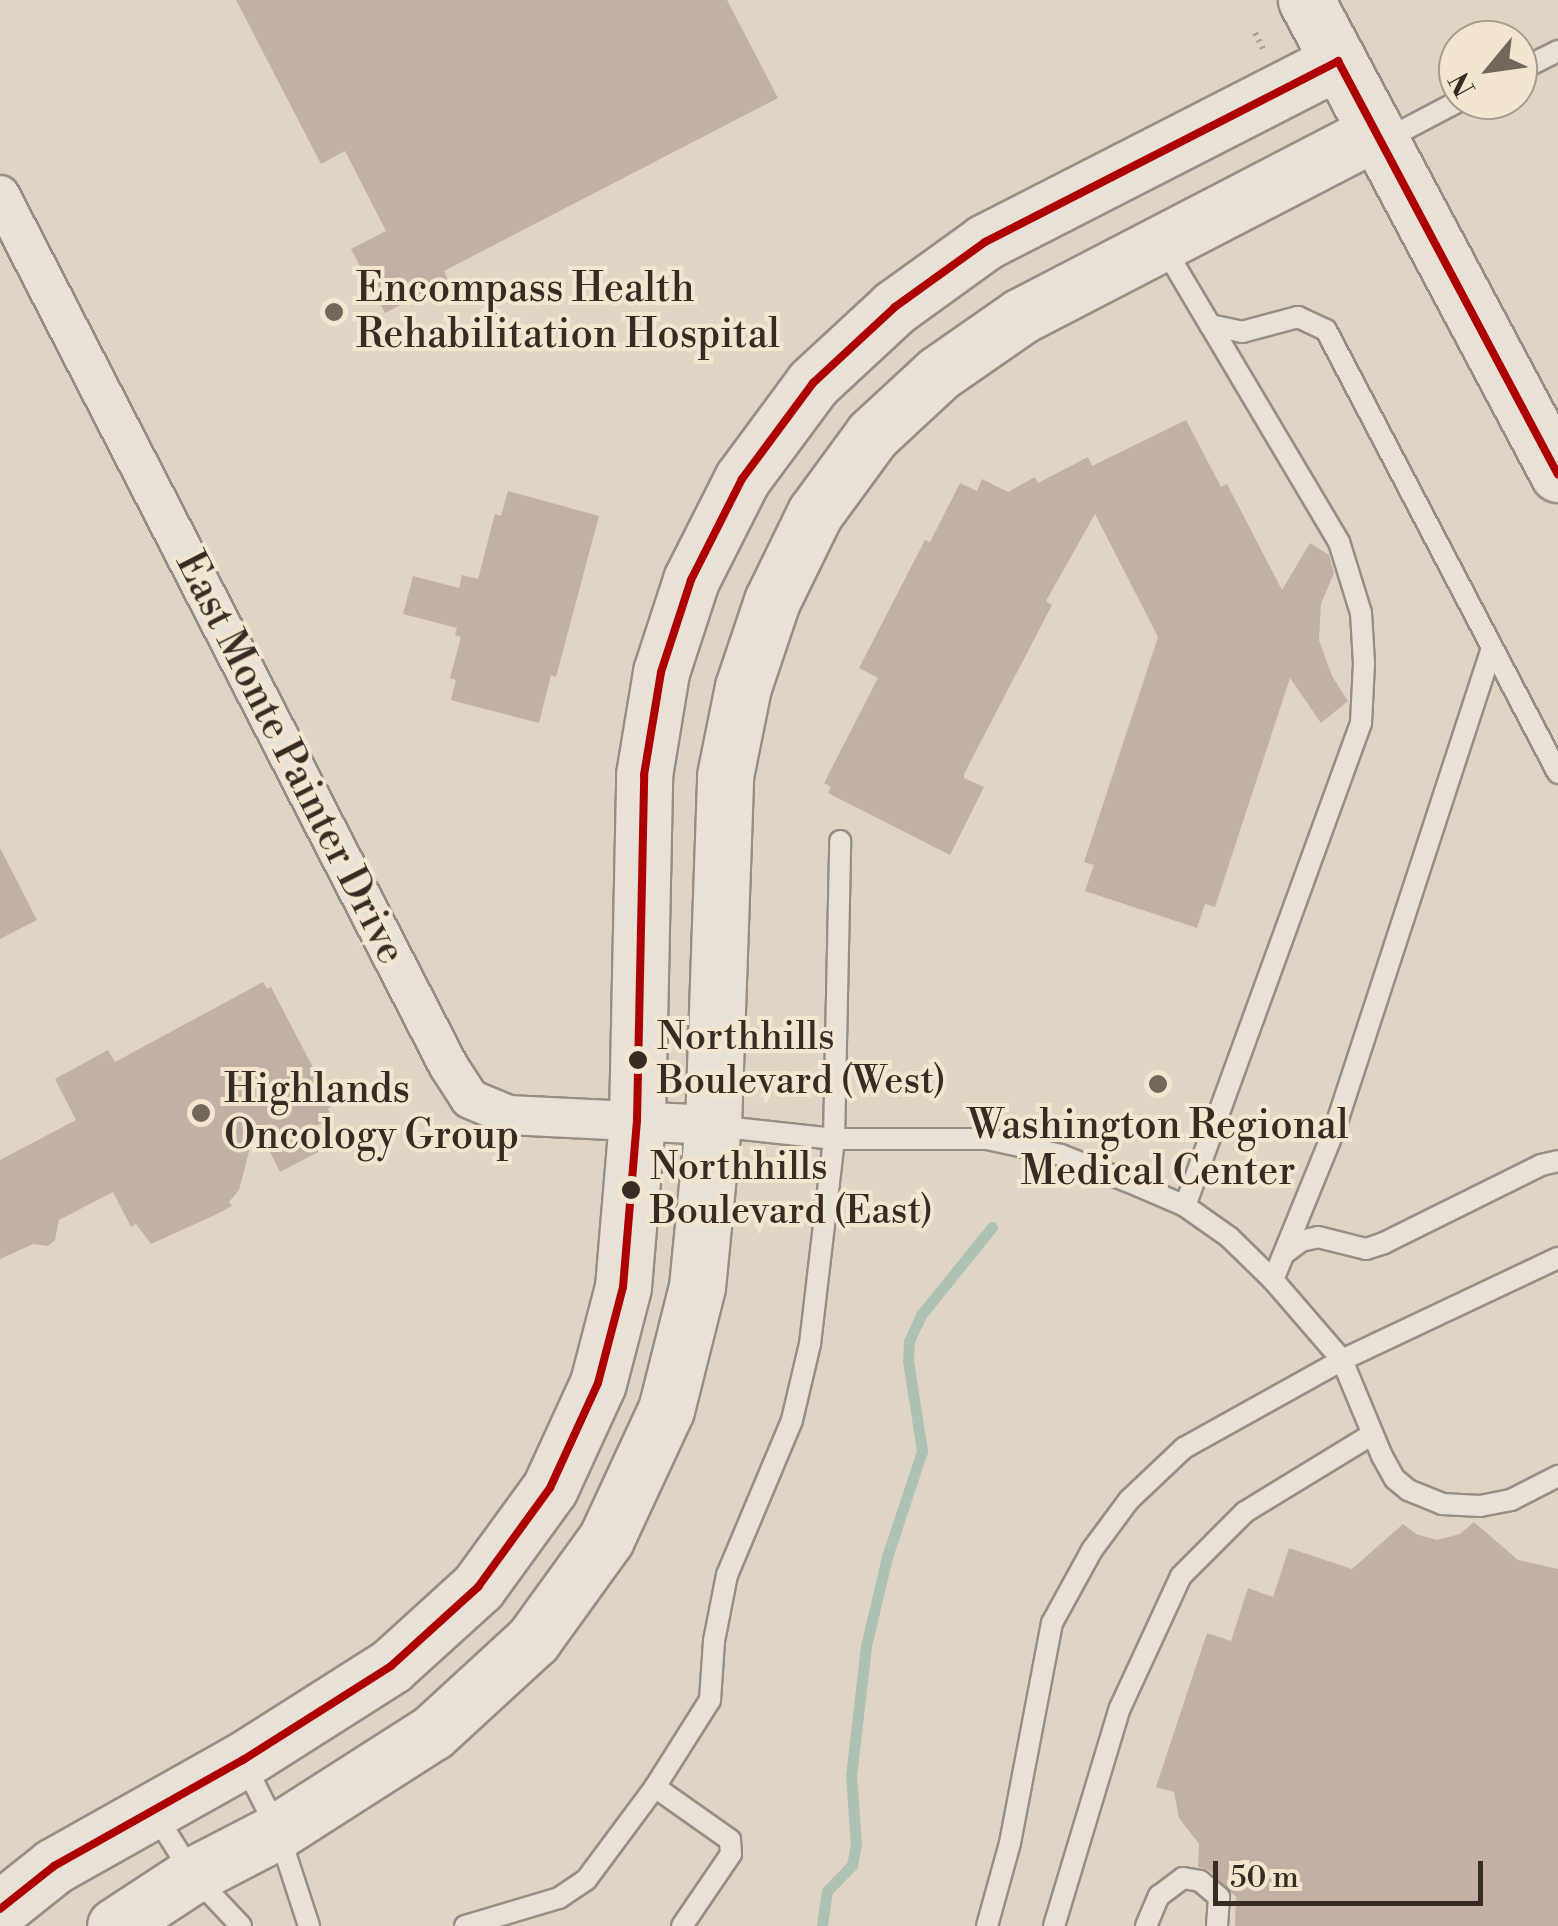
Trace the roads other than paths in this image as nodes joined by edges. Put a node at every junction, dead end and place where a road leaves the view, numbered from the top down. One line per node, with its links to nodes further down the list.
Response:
1 (1322, 22): 3 (street); 11 (street)
2 (1438, 110): 3 (lane)
3 (1379, 136): 5 (street); 7 (street)
4 (0, 195): 11 (street, East Monte Painter Drive)
5 (1162, 243): 6 (lane); 12 (street)
6 (1210, 325): 8 (lane); 15 (lane)
7 (1558, 474)
8 (1492, 648): 9 (lane); 16 (lane)
9 (1558, 773)
10 (840, 841): 13 (lane)
11 (637, 1120): 12 (street, East Monte Painter Drive); 22 (street)
12 (713, 1126): 13 (lane); 25 (street)
13 (834, 1139): 15 (lane); 23 (lane)
14 (1558, 1161): 16 (lane)
15 (1185, 1206): 18 (lane)
16 (1284, 1255): 18 (lane)
17 (1558, 1258): 19 (lane)
18 (1273, 1280): 19 (lane)
19 (1342, 1360): 20 (lane); 34 (lane)
20 (1372, 1435): 21 (lane); 35 (lane)
21 (1558, 1476)
22 (243, 1760): 24 (street); 25 (lane)
23 (655, 1788): 28 (lane); 33 (lane)
24 (151, 1808): 26 (lane); 27 (street)
25 (278, 1831): 26 (street); 31 (lane)
26 (193, 1875): 29 (street); 30 (lane)
27 (0, 1909)
28 (510, 1920): 32 (lane)
29 (116, 1926)
30 (241, 1926)
31 (308, 1926)
32 (465, 1926)
33 (682, 1926)
34 (987, 1926)
35 (1054, 1926)
36 (1146, 1926): 37 (lane)
37 (1217, 1926)

